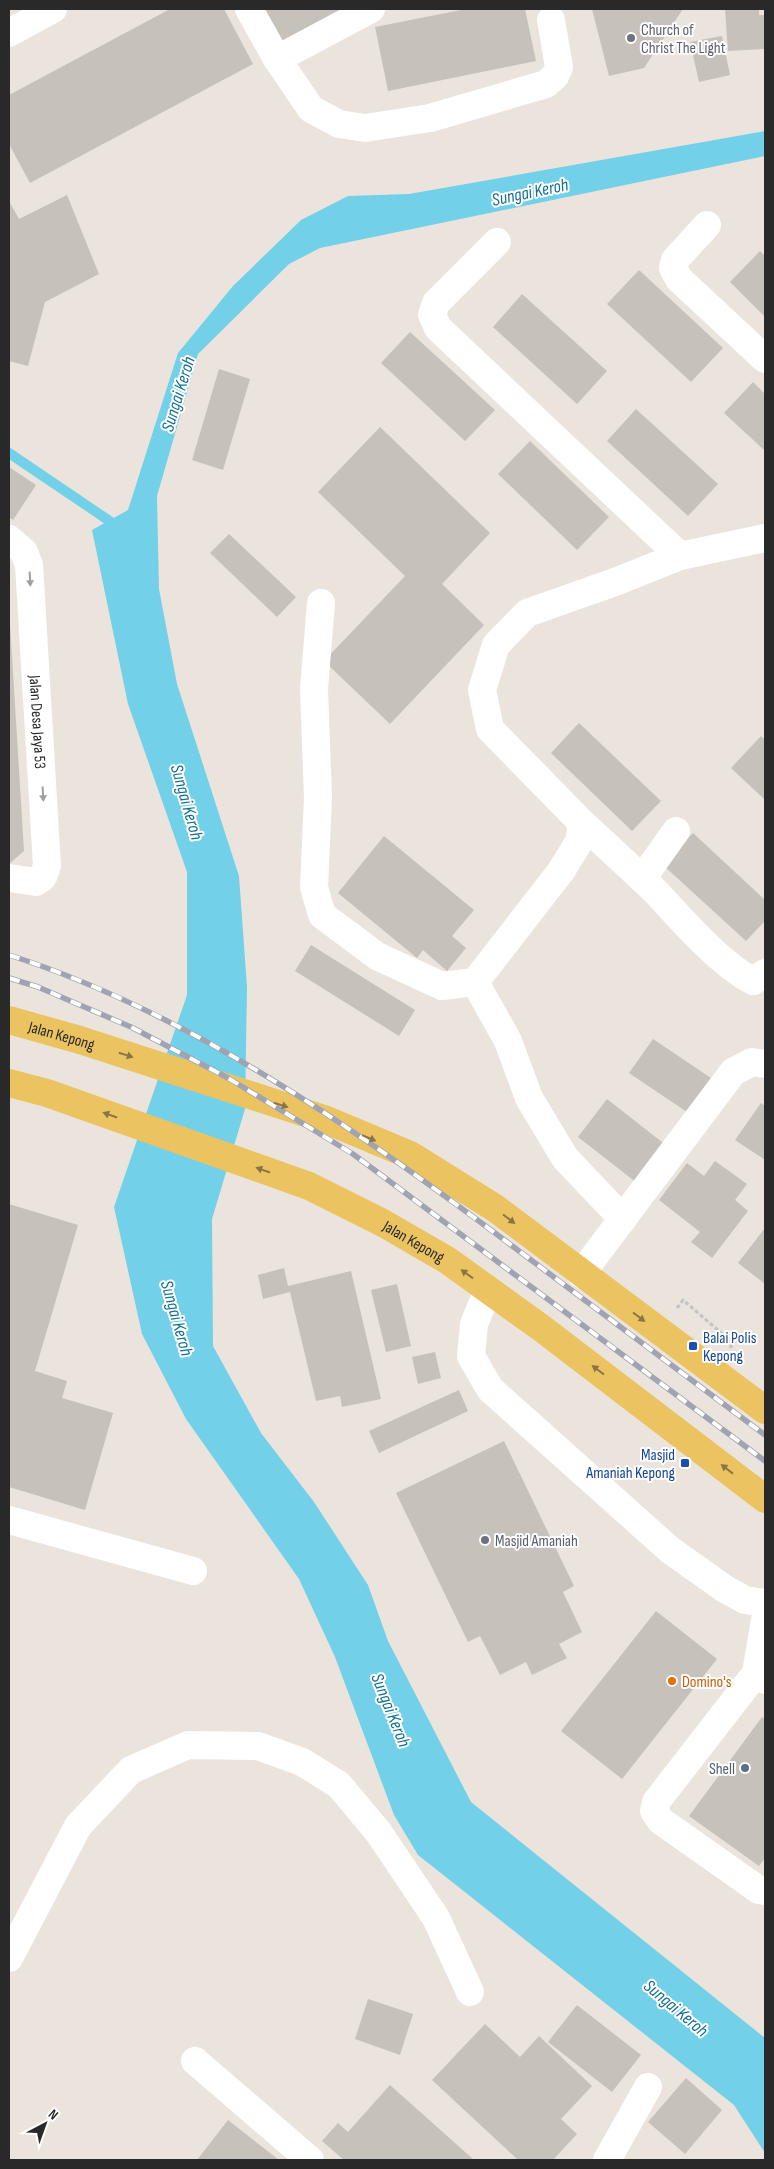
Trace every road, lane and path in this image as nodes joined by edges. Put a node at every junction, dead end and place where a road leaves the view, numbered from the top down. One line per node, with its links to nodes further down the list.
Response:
1 (53, 9): 5 (street)
2 (249, 9): 6 (street)
3 (372, 9): 6 (street)
4 (551, 20): 6 (street)
5 (9, 33)
6 (277, 59)
7 (707, 225): 9 (street)
8 (497, 242): 12 (street)
9 (765, 359)
10 (765, 538): 12 (street)
11 (9, 539): 16 (street, Jalan Desa Jaya 53, one-way to 16)
12 (680, 556): 14 (street)
13 (321, 604): 19 (street)
14 (582, 823): 17 (street); 19 (street)
15 (676, 832): 17 (street)
16 (9, 878)
17 (642, 879): 18 (street)
18 (765, 973)
19 (475, 982): 23 (street)
20 (9, 1020): 24 (main road, Jalan Kepong, one-way to 24)
21 (765, 1064): 23 (street)
22 (9, 1083): 25 (main road, Jalan Kepong, one-way to 22)
23 (623, 1219): 24 (street)
24 (580, 1274): 28 (main road, Jalan Kepong, one-way to 28)
25 (488, 1290): 29 (main road, Jalan Kepong, one-way to 25); 32 (street)
26 (683, 1300): 27 (path)
27 (733, 1343)
28 (765, 1410)
29 (765, 1499)
30 (9, 1520): 31 (street)
31 (193, 1572)
32 (765, 1604)
33 (765, 1620): 34 (street)
34 (761, 1676): 35 (street)
35 (765, 1891)
36 (9, 1958): 37 (street)
37 (470, 1992)
38 (195, 2061): 40 (street)
39 (648, 2087): 41 (street)
40 (310, 2160)
41 (607, 2160)

